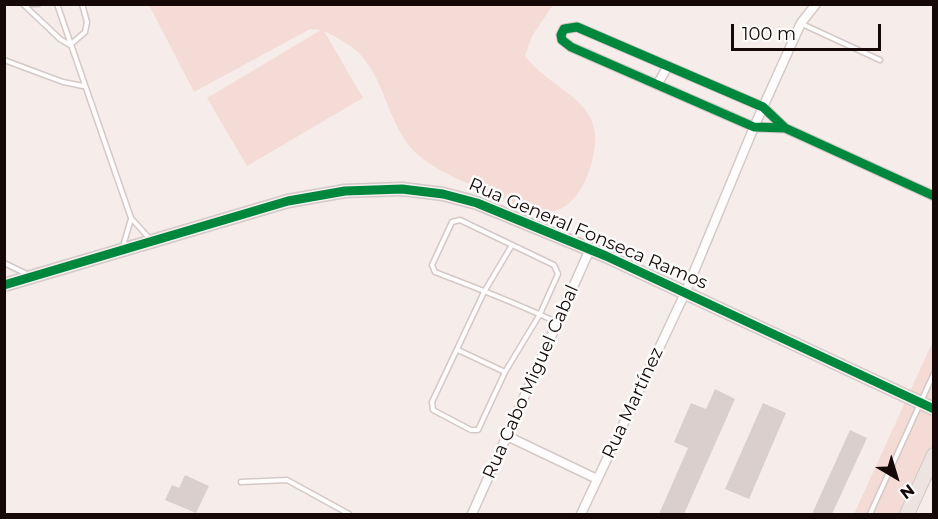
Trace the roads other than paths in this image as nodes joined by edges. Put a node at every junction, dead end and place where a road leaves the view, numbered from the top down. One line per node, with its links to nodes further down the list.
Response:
1 (24, 4): 2 (lane); 7 (lane)
2 (38, 4)
3 (57, 4): 7 (lane)
4 (82, 4): 7 (lane)
5 (816, 4): 6 (street, Rua Martínez)
6 (801, 23): 9 (lane); 13 (street, Rua Martínez)
7 (70, 45): 12 (lane)
8 (4, 60): 12 (lane)
9 (880, 60)
10 (668, 66): 11 (street); 11 (street); 13 (street)
11 (657, 85): 14 (street)
12 (83, 86): 17 (lane)
13 (763, 107): 14 (street, Rua Martínez); 15 (street)
14 (754, 127): 15 (street); 25 (street, Rua Martínez)
15 (785, 128): 16 (street)
16 (933, 196)
17 (131, 218): 18 (lane); 20 (lane)
18 (152, 242): 20 (street, Rua General Fonseca Ramos); 21 (street, Rua General Fonseca Ramos)
19 (512, 245): 26 (lane); 26 (lane); 27 (lane)
20 (122, 249): 23 (street, Rua General Fonseca Ramos)
21 (590, 249): 25 (street, Rua General Fonseca Ramos); 28 (street, Rua Cabo Miguel Cabal)
22 (4, 263): 23 (lane)
23 (32, 279): 24 (street, Rua General Fonseca Ramos)
24 (4, 285)
25 (686, 291): 32 (street, Rua General Fonseca Ramos); 36 (street, Rua Martínez)
26 (484, 292): 27 (lane); 29 (lane)
27 (540, 314): 28 (lane); 30 (lane)
28 (558, 323): 34 (street, Rua Cabo Miguel Cabal)
29 (458, 350): 30 (lane); 30 (lane)
30 (505, 372)
31 (933, 373): 32 (lane)
32 (920, 402): 33 (street, Rua General Fonseca Ramos); 41 (lane)
33 (933, 409)
34 (507, 436): 36 (street); 39 (street, Rua Cabo Miguel Cabal)
35 (933, 455): 42 (main road)
36 (597, 479): 40 (street, Rua Martínez)
37 (241, 482): 38 (lane)
38 (349, 514)
39 (472, 514)
40 (581, 514)
41 (870, 514)
42 (907, 514)

